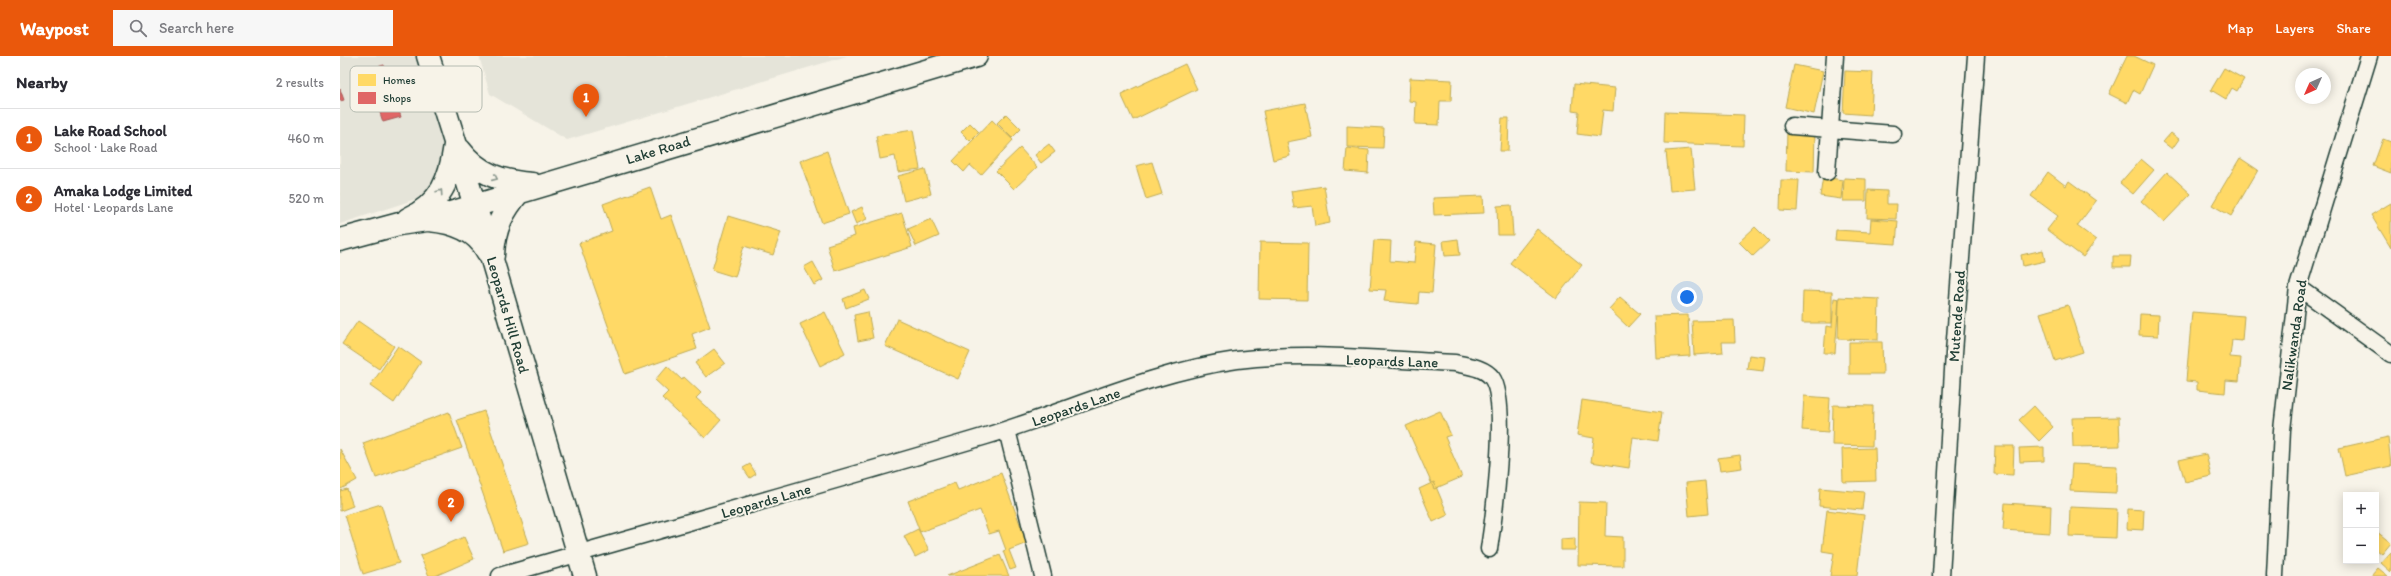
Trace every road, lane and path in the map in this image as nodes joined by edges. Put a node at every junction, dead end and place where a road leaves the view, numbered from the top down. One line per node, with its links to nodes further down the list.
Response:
1 (428, 56): 6 (main road, Leopards Hill Road)
2 (976, 56): 13 (main road, Lake Road)
3 (1835, 56): 9 (street)
4 (1976, 56): 28 (street, Mutende Road)
5 (2369, 56): 20 (street, Nalikwanda Road)
6 (431, 66)
7 (445, 112): 11 (main road, Leopards Hill Road)
8 (1792, 126): 9 (street)
9 (1830, 129): 10 (street); 12 (street)
10 (1893, 134)
11 (455, 144): 13 (main road, one-way to 13); 15 (main road, Leopards Hill Road); 17 (main road, one-way to 11)
12 (1827, 172)
13 (543, 184): 14 (main road, Lake Road)
14 (520, 192): 15 (main road, Lake Road); 19 (main road)
15 (475, 205): 16 (main road, Lake Road); 19 (main road, Leopards Hill Road)
16 (427, 220): 17 (main road, Lake Road); 19 (main road)
17 (399, 224): 18 (main road, Lake Road)
18 (340, 240)
19 (493, 263): 24 (main road, Leopards Hill Road)
20 (2298, 287): 21 (street); 29 (street, Nalikwanda Road)
21 (2391, 354)
22 (1007, 430): 23 (street, Leopards Lane); 24 (street, Leopards Lane); 27 (street)
23 (1489, 548)
24 (578, 553): 25 (street, Leopards Lane); 26 (main road, Leopards Hill Road)
25 (500, 576)
26 (585, 576)
27 (1043, 576)
28 (1941, 576)
29 (2275, 576)

